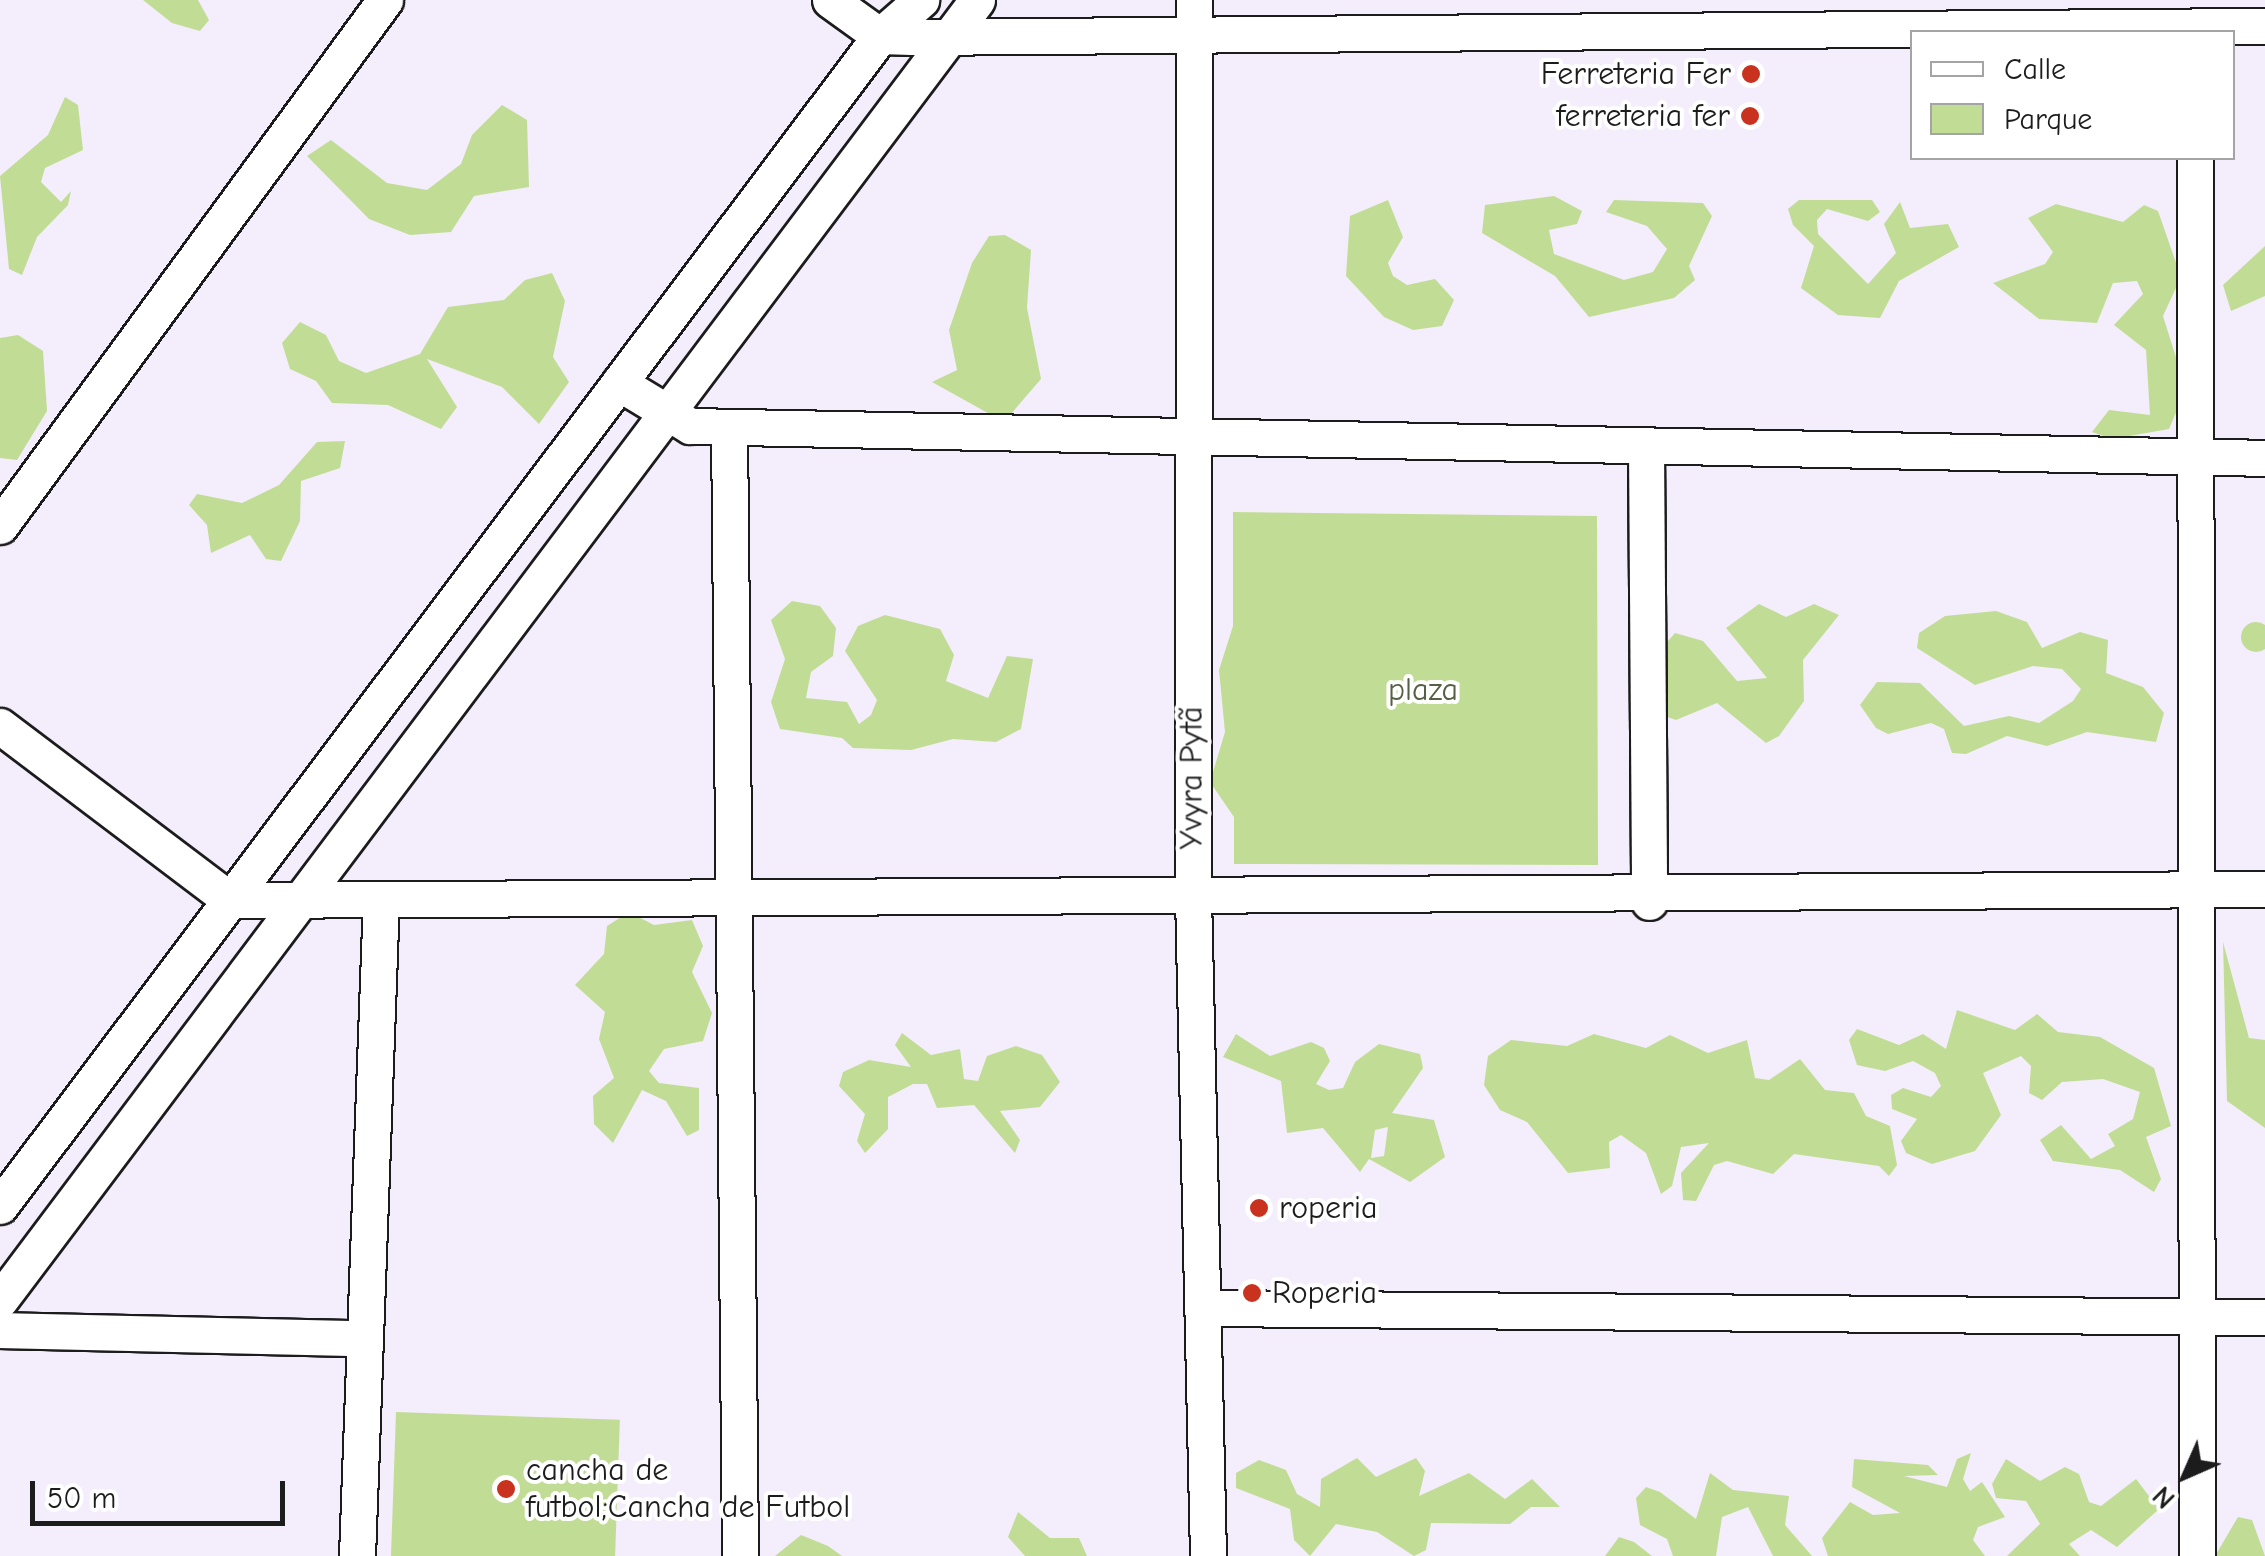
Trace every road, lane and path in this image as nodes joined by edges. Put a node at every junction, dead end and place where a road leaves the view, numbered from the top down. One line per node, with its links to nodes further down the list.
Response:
1 (385, 0): 18 (street)
2 (830, 0): 8 (street)
3 (921, 0): 8 (street)
4 (976, 0): 9 (street)
5 (1192, 17): 6 (street); 9 (street); 14 (street, Yvyra Pytã)
6 (2195, 19): 7 (street)
7 (2265, 26)
8 (880, 36): 9 (street); 11 (street)
9 (944, 37): 12 (street)
10 (2195, 160): 16 (street)
11 (619, 383): 12 (street); 26 (street)
12 (665, 411): 13 (street); 27 (street)
13 (729, 426): 14 (street); 23 (street)
14 (1191, 436): 15 (street); 22 (street, Yvyra Pytã)
15 (1646, 446): 16 (street); 24 (street)
16 (2194, 458): 17 (street); 20 (street)
17 (2265, 458)
18 (0, 526)
19 (0, 726): 26 (street)
20 (2196, 889): 21 (street); 24 (street); 31 (street)
21 (2265, 889)
22 (1192, 895): 23 (street); 24 (street); 30 (street, Yvyra Pytã)
23 (732, 897): 25 (street); 36 (street)
24 (1649, 897)
25 (381, 899): 27 (street); 34 (street)
26 (230, 900): 27 (street); 28 (street)
27 (299, 900): 29 (street)
28 (0, 1206)
29 (0, 1300)
30 (1205, 1308): 31 (street); 37 (street, Yvyra Pytã)
31 (2196, 1317): 32 (street); 38 (street)
32 (2265, 1317)
33 (0, 1330): 34 (street)
34 (365, 1338): 35 (street)
35 (357, 1556)
36 (740, 1556)
37 (1208, 1556)
38 (2197, 1556)

